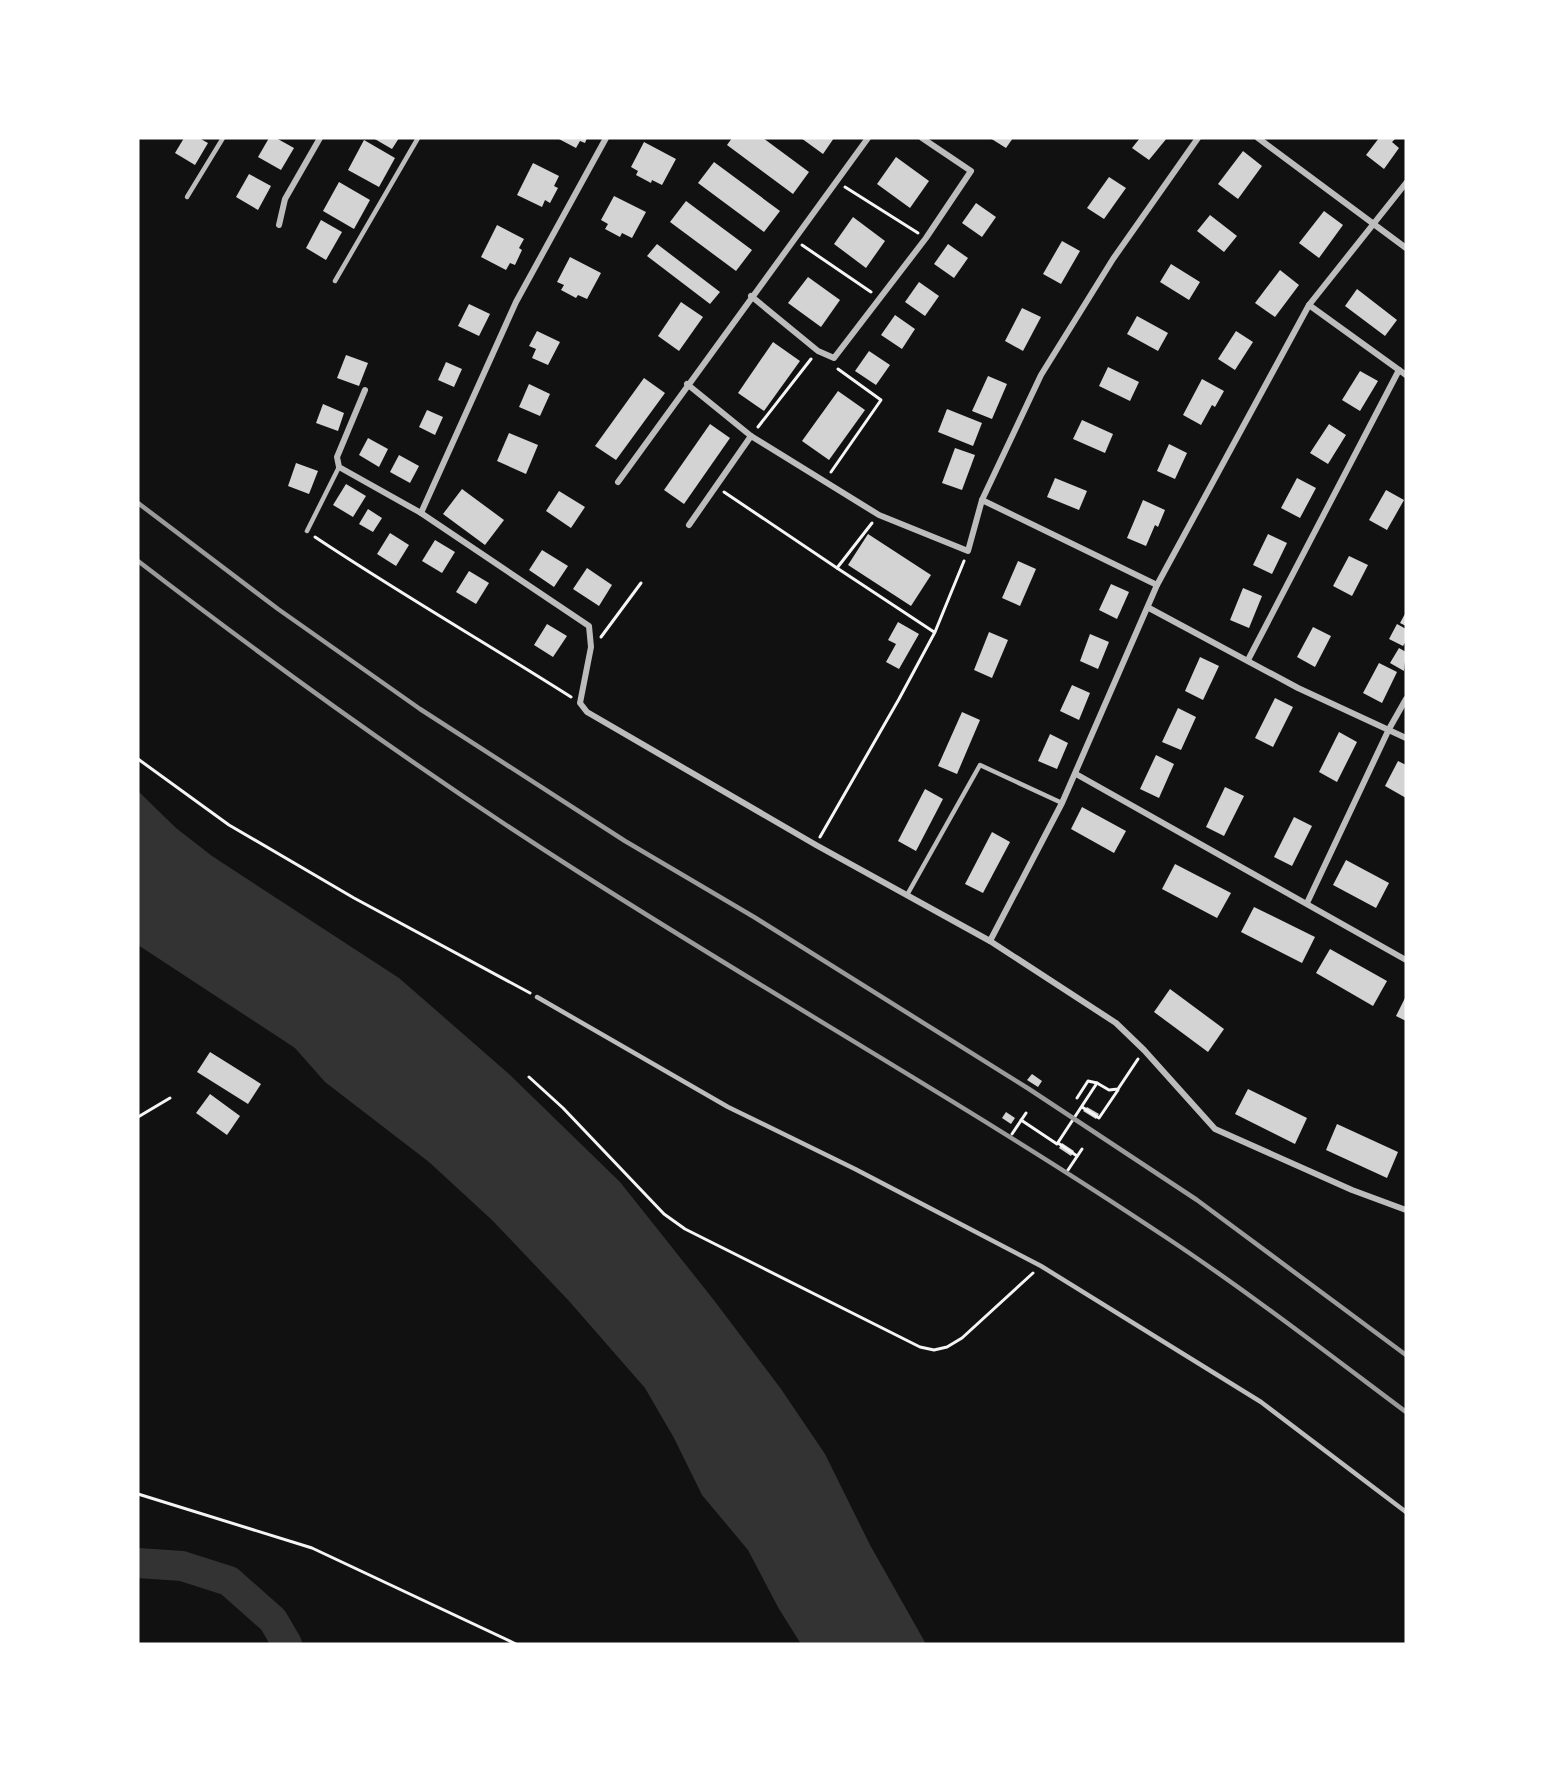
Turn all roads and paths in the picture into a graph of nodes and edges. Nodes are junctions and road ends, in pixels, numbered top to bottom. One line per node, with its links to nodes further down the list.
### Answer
1 (224, 138): 11 (lane)
2 (320, 138): 13 (street)
3 (418, 138): 17 (lane)
4 (606, 138): 33 (street)
5 (868, 138): 9 (street)
6 (922, 138): 14 (street)
7 (1198, 138): 32 (street)
8 (1257, 138): 12 (street)
9 (836, 181): 14 (path); 15 (street)
10 (1406, 183): 12 (street)
11 (187, 197)
12 (1375, 223): 16 (street); 20 (street)
13 (279, 225)
14 (926, 238): 19 (street)
15 (793, 239): 18 (street); 19 (path)
16 (1406, 248)
17 (335, 281)
18 (751, 296): 21 (street); 25 (street)
19 (880, 298): 22 (street)
20 (1309, 305): 23 (street); 40 (street)
21 (818, 351): 22 (street); 27 (path)
22 (834, 358): 29 (path)
23 (1399, 370): 24 (street); 44 (street)
24 (1406, 375)
25 (687, 384): 27 (street); 30 (street)
26 (365, 390): 28 (street)
27 (751, 436): 29 (street); 31 (street)
28 (339, 467): 33 (street); 36 (lane)
29 (825, 481): 34 (street)
30 (618, 482)
31 (714, 486): 35 (street); 38 (path)
32 (982, 500): 37 (street); 40 (street)
33 (421, 513): 43 (street)
34 (879, 515): 37 (street); 38 (path)
35 (689, 525)
36 (307, 531): 46 (path)
37 (968, 551): 42 (path)
38 (837, 568): 42 (path)
39 (641, 583): 43 (path)
40 (1157, 585): 41 (street)
41 (1149, 608): 44 (street); 50 (street)
42 (934, 632): 52 (path)
43 (591, 647): 46 (street)
44 (1248, 660): 47 (street)
45 (1406, 699): 47 (street)
46 (580, 703): 52 (street)
47 (1389, 729): 48 (street); 54 (street)
48 (1406, 738)
49 (138, 759): 57 (path)
50 (1076, 774): 51 (street); 54 (street)
51 (1062, 803): 53 (lane); 55 (street)
52 (816, 845): 53 (street)
53 (907, 895): 55 (street)
54 (1307, 903): 56 (street)
55 (990, 941): 58 (street)
56 (1406, 960)
57 (537, 997): 74 (lane)
58 (1144, 1050): 61 (path); 73 (street)
59 (529, 1077): 74 (path)
60 (1097, 1083): 61 (path); 63 (path); 64 (path)
61 (1118, 1089): 64 (path)
62 (170, 1098): 66 (path)
63 (1077, 1098)
64 (1083, 1105): 69 (path)
65 (1026, 1113): 67 (path)
66 (138, 1117)
67 (1021, 1120): 68 (path); 69 (path)
68 (1012, 1134)
69 (1058, 1144): 71 (path)
70 (1082, 1149): 71 (path)
71 (1077, 1156): 72 (path)
72 (1068, 1170)
73 (1406, 1210)
74 (1041, 1266): 76 (lane)
75 (138, 1494): 77 (path)
76 (1406, 1512)
77 (516, 1644)

